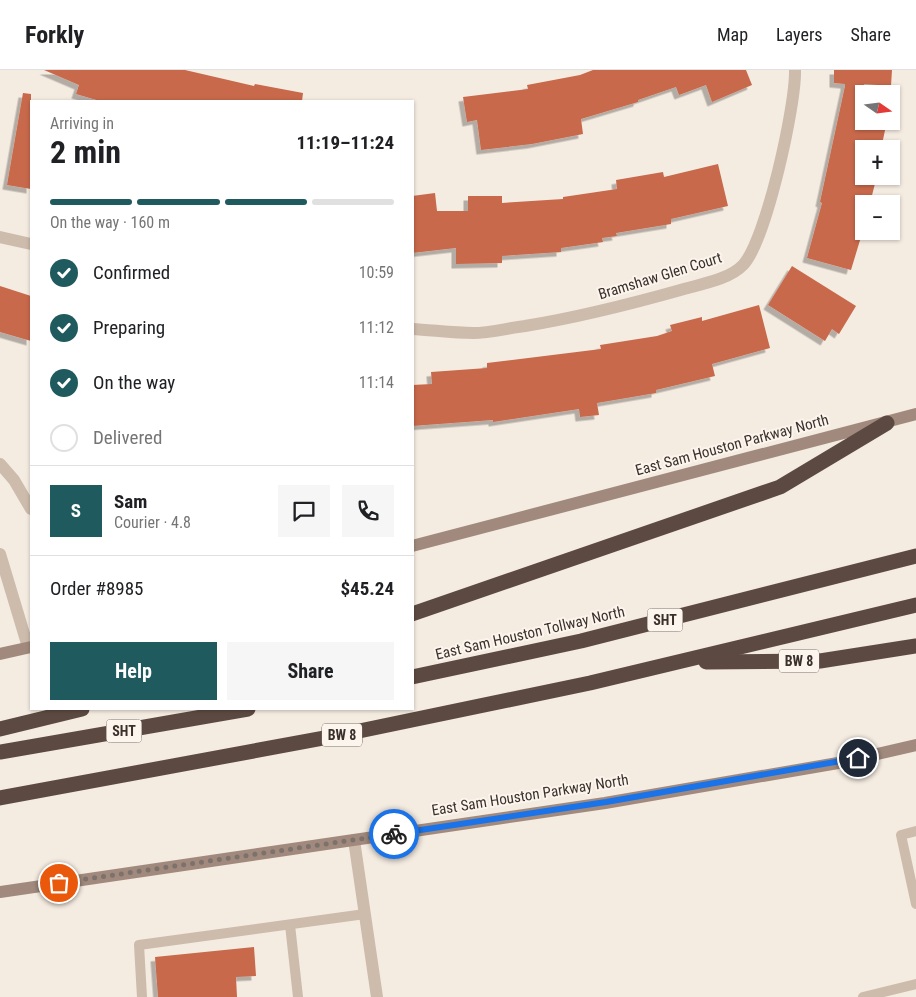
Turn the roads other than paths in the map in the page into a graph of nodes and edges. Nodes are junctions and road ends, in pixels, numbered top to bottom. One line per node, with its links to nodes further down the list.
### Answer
1 (795, 70): 4 (street, Bramshaw Glen Court)
2 (0, 238): 3 (street)
3 (30, 244)
4 (414, 329)
5 (916, 414): 6 (main road, East Sam Houston Parkway North)
6 (887, 422): 9 (main road, East Sam Houston Parkway North); 13 (highway)
7 (0, 464): 8 (street)
8 (30, 507)
9 (414, 545)
10 (0, 554): 15 (street)
11 (916, 556): 18 (highway, East Sam Houston Tollway North / SHT)
12 (916, 605): 17 (highway)
13 (414, 613)
14 (916, 646): 17 (highway, BW 8)
15 (30, 647): 16 (main road)
16 (0, 654)
17 (682, 662): 24 (highway, BW 8)
18 (414, 677)
19 (78, 710): 21 (highway)
20 (242, 710): 23 (highway, SHT)
21 (0, 729)
22 (916, 745): 26 (main road, East Sam Houston Parkway North)
23 (0, 752)
24 (0, 798)
25 (916, 831): 28 (lane)
26 (354, 840): 27 (main road, East Sam Houston Parkway North); 29 (street)
27 (0, 892)
28 (916, 904)
29 (365, 914): 30 (lane); 34 (street)
30 (290, 925): 32 (lane); 33 (lane)
31 (916, 984): 35 (lane)
32 (142, 997)
33 (298, 997)
34 (377, 997)
35 (863, 997)

